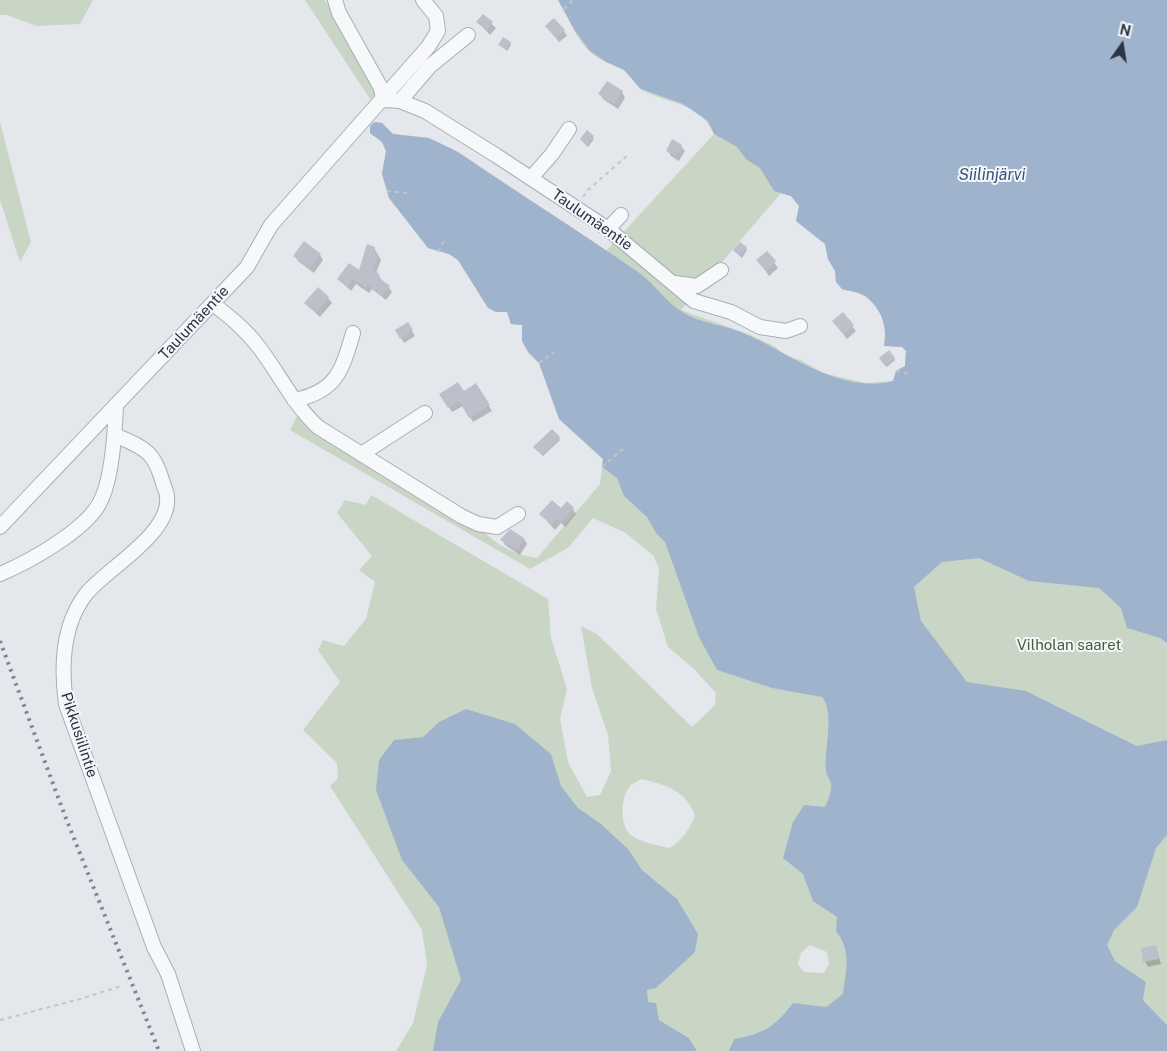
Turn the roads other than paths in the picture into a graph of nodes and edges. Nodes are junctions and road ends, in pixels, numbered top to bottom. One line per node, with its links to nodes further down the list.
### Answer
1 (335, 0): 4 (street)
2 (423, 0): 4 (street, Taulumäentie)
3 (468, 35): 5 (street)
4 (383, 100): 5 (street, Taulumäentie); 12 (street, Taulumäentie)
5 (400, 101): 7 (street, Taulumäentie)
6 (569, 129): 7 (street)
7 (531, 178): 9 (street, Taulumäentie)
8 (621, 215): 9 (street)
9 (608, 229): 11 (street, Taulumäentie)
10 (721, 270): 11 (street)
11 (675, 283): 13 (street, Taulumäentie)
12 (213, 304): 15 (street); 16 (street, Taulumäentie)
13 (800, 326)
14 (353, 333): 15 (street)
15 (294, 400): 19 (street)
16 (116, 406): 18 (street); 21 (street, Taulumäentie)
17 (425, 413): 19 (street)
18 (115, 435): 22 (street); 23 (street, Pikkusiilintie)
19 (363, 453): 20 (street)
20 (518, 514)
21 (0, 528)
22 (0, 574)
23 (193, 1051)

